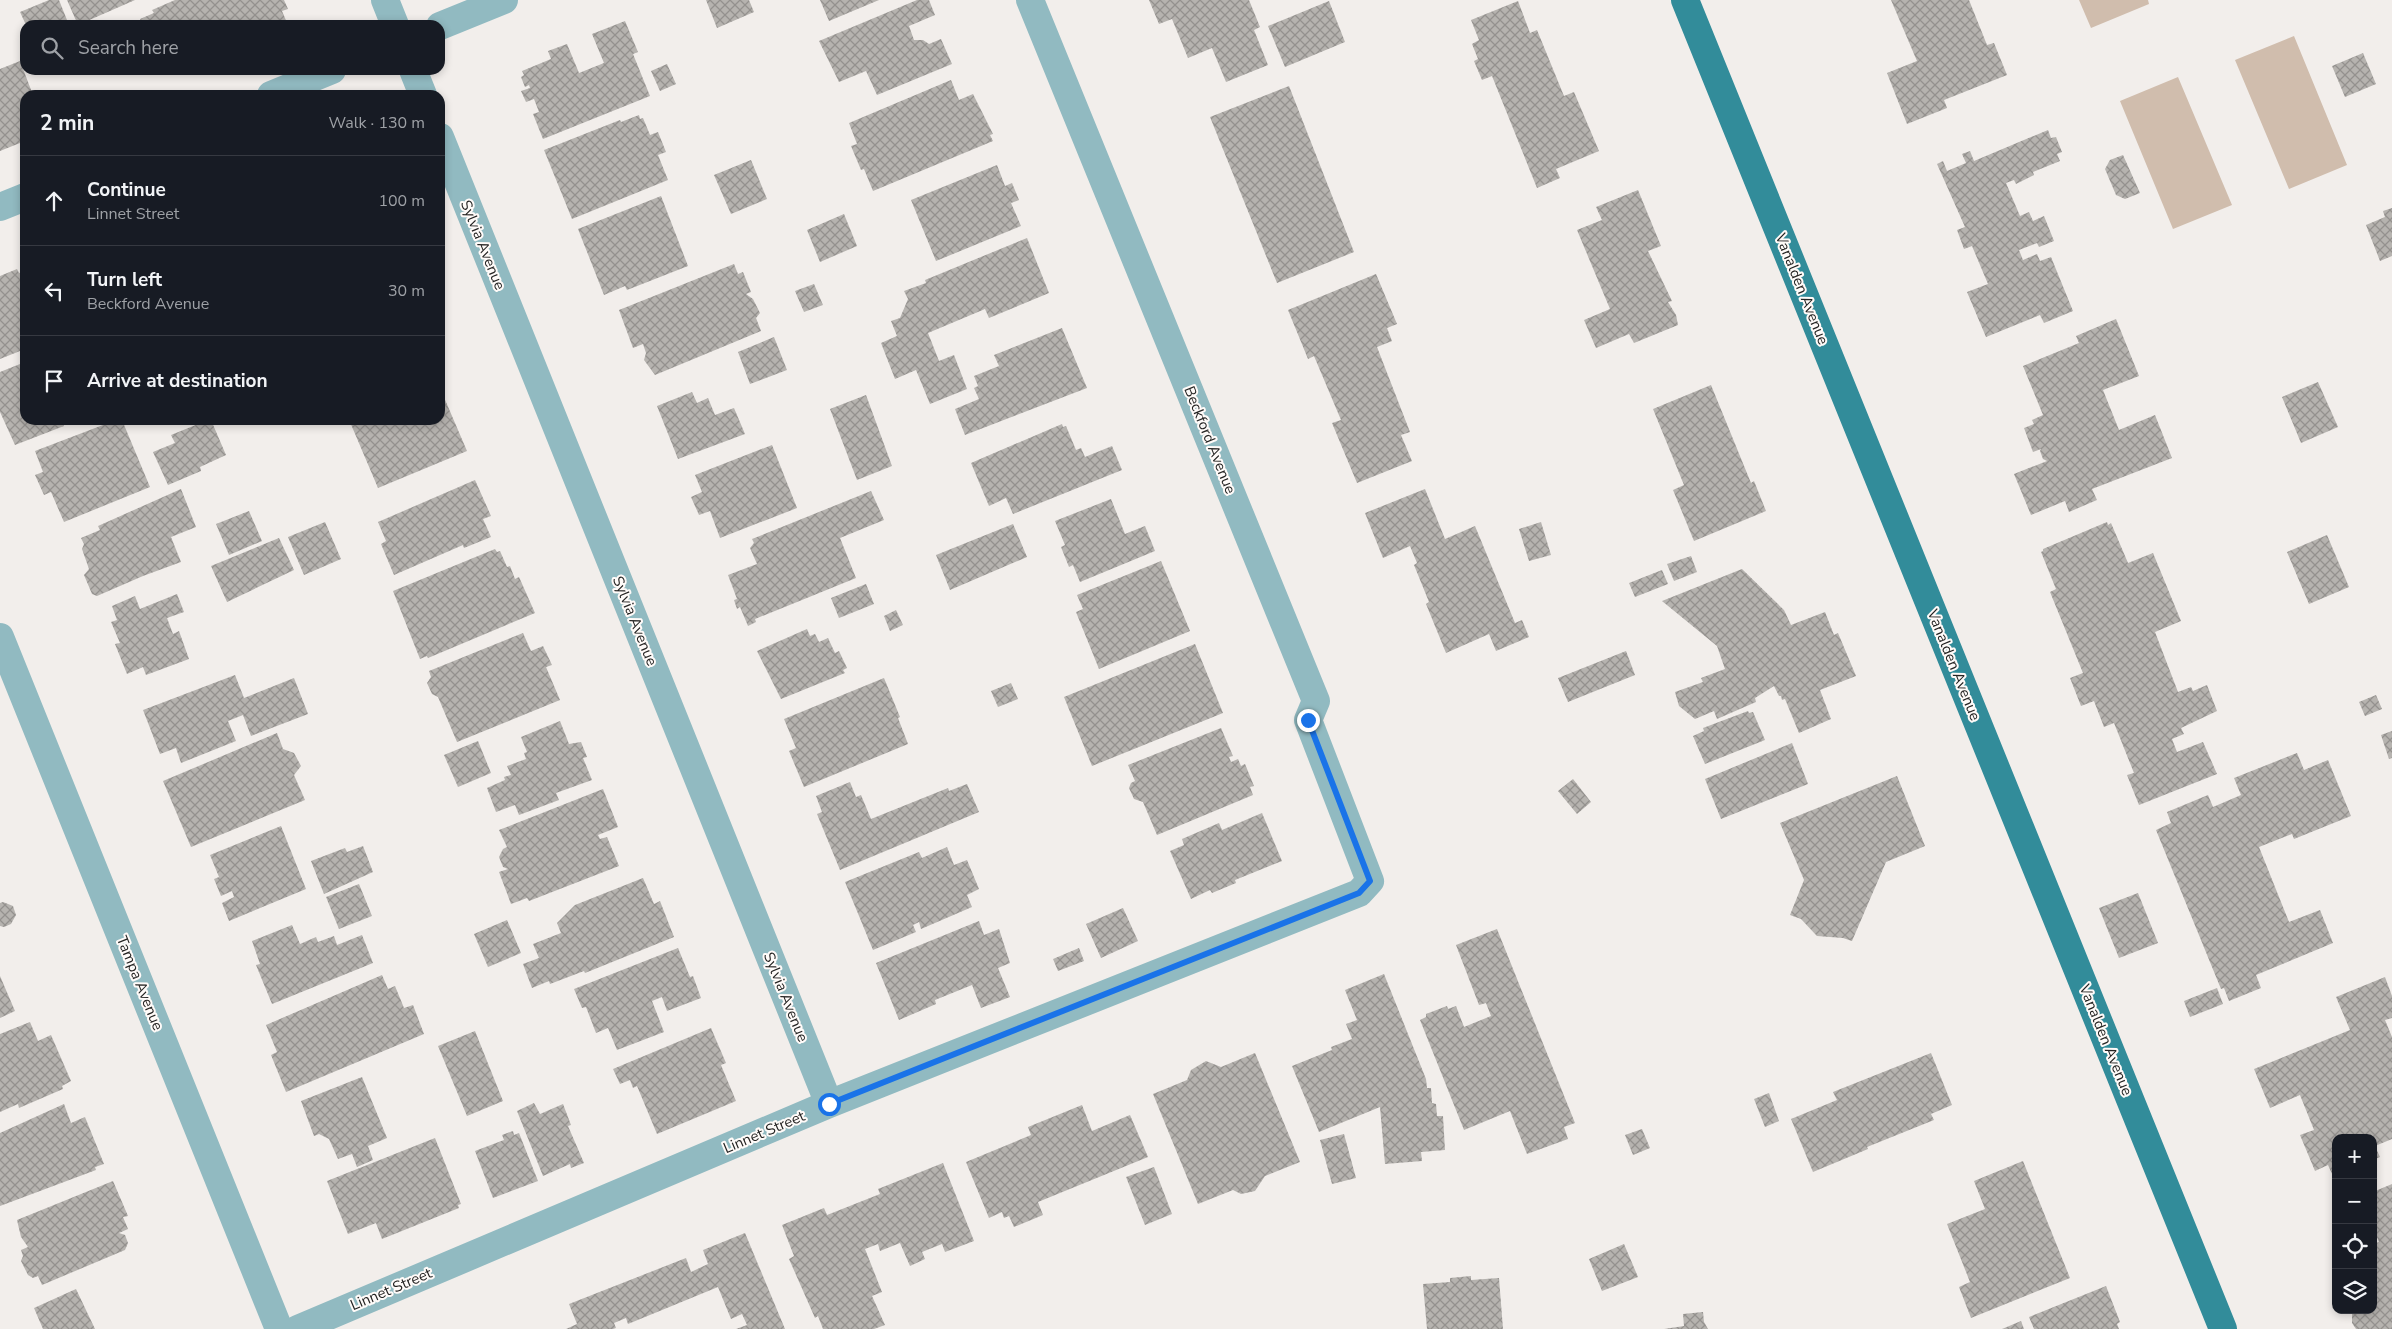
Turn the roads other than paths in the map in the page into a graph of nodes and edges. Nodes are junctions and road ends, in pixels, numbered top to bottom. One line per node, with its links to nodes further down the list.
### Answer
1 (385, 0): 5 (street)
2 (504, 0): 6 (street)
3 (1030, 0): 15 (street, Beckford Avenue)
4 (1685, 0): 19 (main road, Vanalden Avenue)
5 (393, 20)
6 (445, 24)
7 (320, 75): 9 (street)
8 (415, 75): 10 (street)
9 (283, 90)
10 (421, 90)
11 (445, 149): 16 (street, Sylvia Avenue)
12 (20, 199): 13 (street)
13 (0, 207)
14 (0, 637): 17 (street, Tampa Avenue)
15 (1370, 881): 16 (street, Linnet Street)
16 (829, 1104): 18 (street, Linnet Street)
17 (279, 1329)
18 (298, 1329)
19 (2223, 1329)

